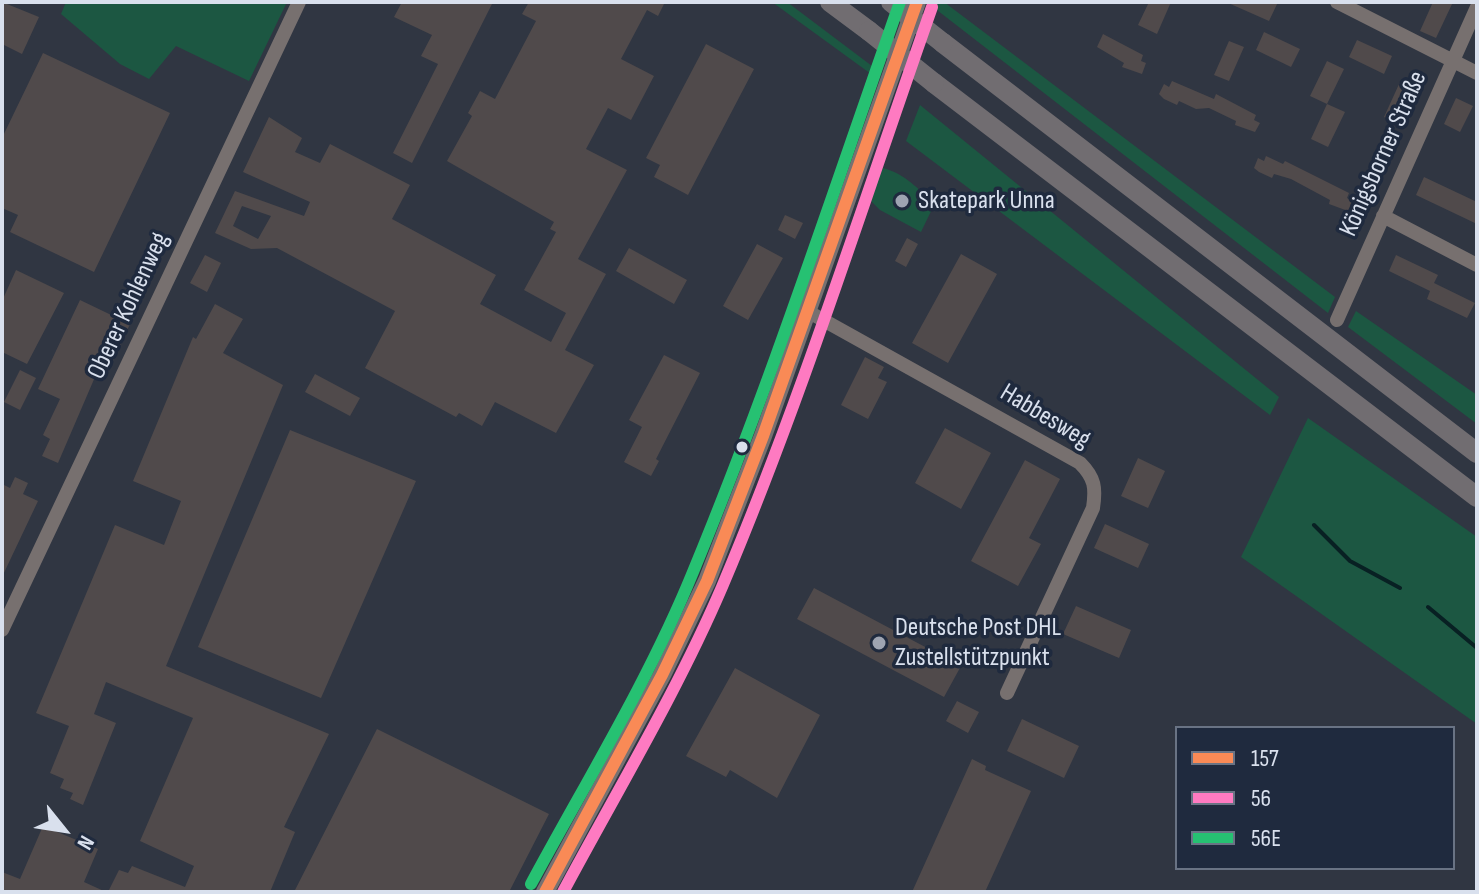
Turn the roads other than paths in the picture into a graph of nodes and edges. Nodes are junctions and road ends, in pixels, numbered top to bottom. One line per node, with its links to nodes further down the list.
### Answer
1 (299, 2): 15 (street, Oberer Kohlenweg)
2 (830, 2): 14 (highway, bridge)
3 (891, 2): 13 (highway, bridge)
4 (917, 2): 11 (main road)
5 (1337, 2): 7 (street)
6 (1477, 7): 7 (street, Königsborner Straße)
7 (1452, 61): 8 (street); 9 (street, Königsborner Straße)
8 (1477, 73)
9 (1383, 216): 10 (street); 12 (street, Königsborner Straße)
10 (1477, 265)
11 (807, 311): 16 (street, Habbesweg); 17 (main road)
12 (1337, 320)
13 (1477, 453)
14 (1477, 497)
15 (2, 630)
16 (1007, 693)
17 (545, 892)

